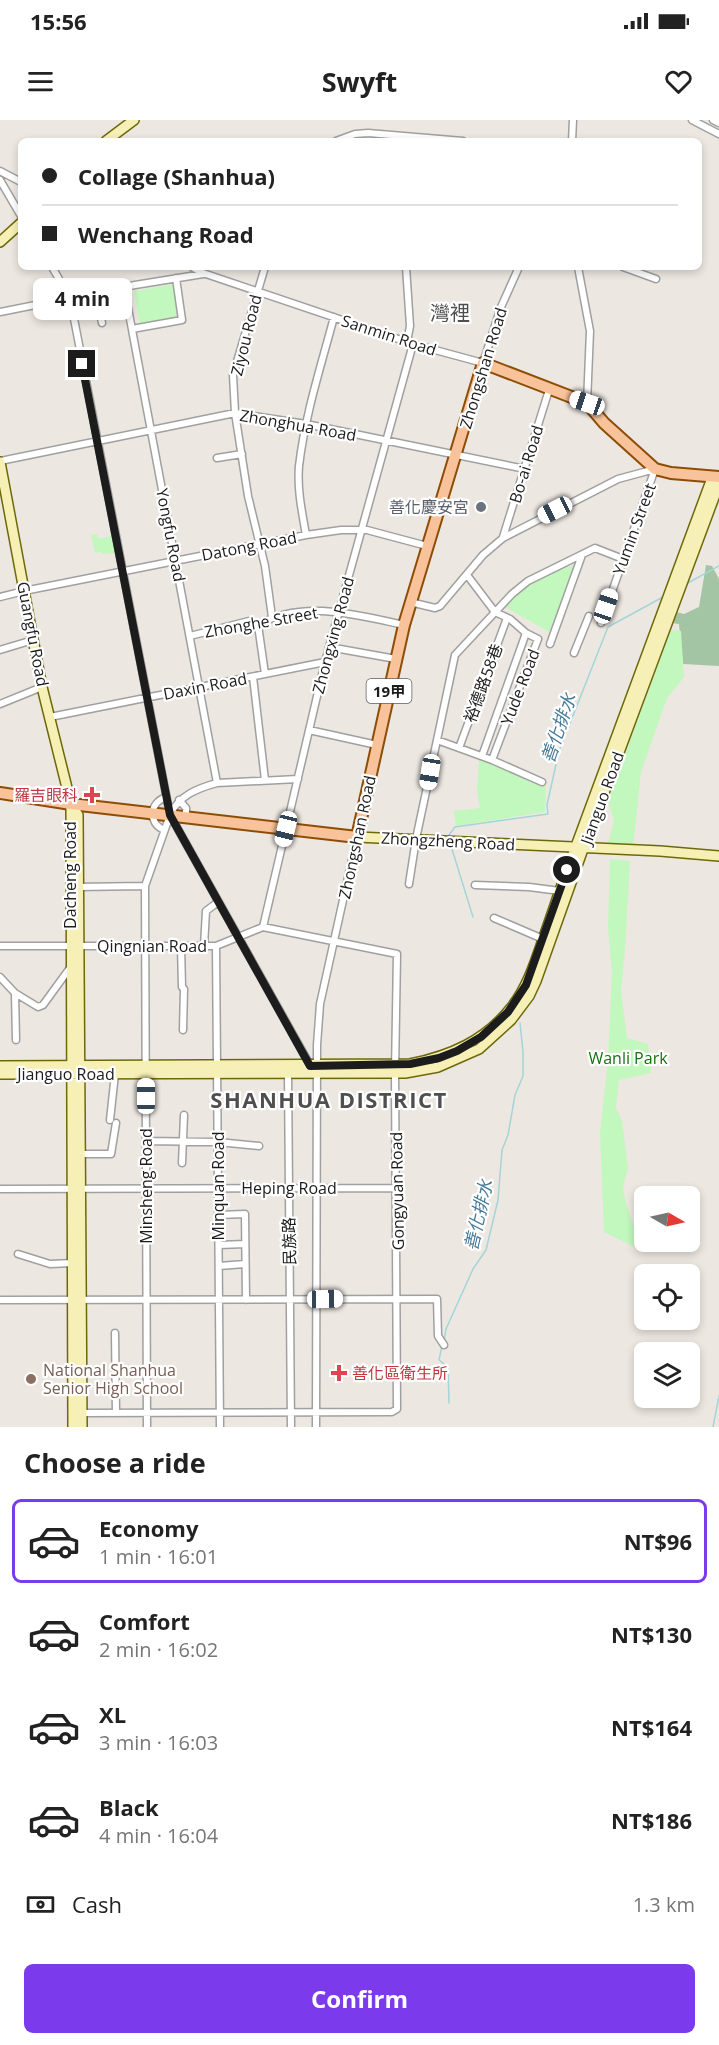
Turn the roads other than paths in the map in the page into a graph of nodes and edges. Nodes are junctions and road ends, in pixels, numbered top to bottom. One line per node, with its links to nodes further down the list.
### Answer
1 (134, 120): 7 (street)
2 (573, 120): 10 (street)
3 (692, 120): 6 (street)
4 (713, 120): 5 (street)
5 (719, 123)
6 (719, 134)
7 (110, 138)
8 (344, 138): 9 (street)
9 (403, 138)
10 (572, 138)
11 (0, 171): 13 (street)
12 (0, 180): 14 (street)
13 (18, 180)
14 (18, 211)
15 (18, 226): 16 (street)
16 (0, 242)
17 (54, 270): 30 (street)
18 (198, 270): 24 (street, Sanmin Road)
19 (264, 270): 28 (street, Ziyou Road)
20 (406, 270): 35 (street, Zhongxing Road)
21 (518, 270): 36 (street, Zhongshan Road)
22 (579, 270): 38 (street)
23 (631, 270): 26 (street)
24 (203, 273): 25 (street); 28 (street, Sanmin Road)
25 (176, 278): 27 (street); 34 (street)
26 (656, 279)
27 (124, 287): 29 (street); 34 (street, Yongfu Road)
28 (256, 291): 32 (street, Sanmin Road); 39 (street, Ziyou Road)
29 (96, 293): 30 (street); 33 (street)
30 (70, 298): 31 (street); 42 (street)
31 (0, 312)
32 (334, 317): 35 (street, Sanmin Road); 40 (street)
33 (102, 323)
34 (132, 329): 41 (street, Yongfu Road)
35 (410, 343): 36 (street, Sanmin Road); 43 (street, Zhongxing Road)
36 (483, 363): 37 (main road, Sanmin Road); 45 (main road, Zhongshan Road / 19甲)
37 (549, 390): 38 (main road, Sanmin Road); 48 (street, Bo-ai Road)
38 (587, 403): 49 (main road)
39 (236, 413): 40 (street, Zhonghua Road); 41 (street, Zhonghua Road); 44 (street, Ziyou Road)
40 (306, 424): 43 (street, Zhonghua Road); 54 (street)
41 (151, 430): 42 (street, Zhonghua Road); 60 (street, Yongfu Road)
42 (97, 441): 47 (street, Zhonghua Road); 61 (street)
43 (387, 441): 45 (street, Zhonghua Road); 53 (street, Zhongxing Road)
44 (242, 454): 46 (street); 56 (street, Ziyou Road)
45 (456, 455): 48 (street, Zhonghua Road); 57 (main road, Zhongshan Road / 19甲)
46 (217, 458)
47 (0, 461): 63 (street, Guangfu Road)
48 (525, 469): 55 (street, Bo-ai Road)
49 (655, 469): 50 (main road); 55 (street); 59 (street, Yumin Street)
50 (718, 482): 52 (street, Jianguo Road); 64 (street, Jianguo Road)
51 (719, 502): 52 (street)
52 (707, 515): 64 (street, Jianguo Road)
53 (362, 529): 54 (street, Datong Road); 57 (street, Datong Road); 67 (street, Zhongxing Road)
54 (306, 535): 56 (street, Datong Road)
55 (503, 538): 62 (street)
56 (259, 545): 60 (street, Datong Road); 69 (street, Ziyou Road)
57 (427, 546): 66 (main road, Zhongshan Road / 19甲)
58 (582, 554): 59 (street); 68 (street); 78 (street)
59 (623, 559): 72 (street, Yumin Street)
60 (175, 560): 61 (street, Datong Road); 76 (street, Yongfu Road)
61 (122, 572): 63 (street, Datong Road); 88 (street)
62 (466, 575): 66 (street); 68 (street, Yude Road)
63 (24, 591): 65 (street, Datong Road); 77 (street, Guangfu Road)
64 (675, 591): 112 (street, Jianguo Road)
65 (0, 597)
66 (410, 602): 74 (main road, Zhongshan Road / 19甲)
67 (339, 611): 69 (street, Zhonghe Street); 74 (street, Zhonghe Street); 79 (street, Zhongxing Road)
68 (495, 612): 71 (street, Yude Road); 92 (street)
69 (272, 616): 73 (street, Zhonghe Street)
70 (589, 616): 81 (street)
71 (507, 618): 75 (street, Yude Road); 94 (street, 裕德路58巷)
72 (601, 623)
73 (258, 625): 76 (street, Zhonghe Street); 84 (street)
74 (404, 625): 82 (main road, Zhongshan Road / 19甲)
75 (526, 633): 95 (street); 96 (street, Yude Road)
76 (190, 636): 87 (street, Yongfu Road)
77 (33, 640): 80 (street); 86 (street, Guangfu Road)
78 (550, 644)
79 (329, 647): 82 (street); 83 (street, Zhongxing Road)
80 (0, 650)
81 (574, 653)
82 (396, 659): 93 (main road, Zhongshan Road / 19甲)
83 (325, 662): 84 (street, Daxin Road); 91 (street, Zhongxing Road)
84 (265, 674): 85 (street, Daxin Road)
85 (253, 676): 87 (street, Daxin Road); 98 (street)
86 (42, 687): 89 (street); 90 (street, Guangfu Road)
87 (199, 687): 88 (street, Daxin Road); 100 (street, Yongfu Road)
88 (147, 698): 90 (street, Daxin Road); 102 (street)
89 (0, 704)
90 (50, 717): 104 (street, Guangfu Road)
91 (309, 730): 93 (street); 97 (street, Zhongxing Road)
92 (436, 740): 94 (street); 111 (street)
93 (376, 745): 110 (main road, Zhongshan Road / 19甲)
94 (459, 748): 95 (street)
95 (482, 756): 96 (street)
96 (492, 760): 99 (street)
97 (298, 779): 98 (street); 108 (street, Zhongxing Road)
98 (265, 780): 100 (street)
99 (542, 782)
100 (217, 783): 103 (street)
101 (0, 793): 104 (main road, Zhongzheng Road)
102 (166, 797): 105 (street); 106 (street)
103 (179, 800): 106 (street); 107 (street)
104 (71, 804): 105 (main road, Zhongzheng Road); 117 (street, Dacheng Road)
105 (152, 813): 106 (main road, Zhongzheng Road); 109 (street)
106 (170, 815): 107 (main road, Zhongzheng Road); 109 (street); 119 (street)
107 (186, 817): 108 (main road, Zhongzheng Road)
108 (286, 829): 110 (main road, Zhongzheng Road); 121 (street, Zhongxing Road)
109 (164, 830): 116 (street)
110 (357, 837): 111 (street, Zhongzheng Road); 124 (street, Zhongshan Road)
111 (417, 839): 112 (street, Zhongzheng Road); 114 (street)
112 (579, 849): 113 (street, Zhongzheng Road); 118 (street, Jianguo Road); 134 (street, Jianguo Road)
113 (719, 856)
114 (409, 884)
115 (475, 885): 118 (street)
116 (145, 886): 117 (street); 127 (street, Minsheng Road)
117 (74, 887): 126 (street, Dacheng Road)
118 (560, 891): 123 (street, Jianguo Road)
119 (218, 902): 122 (street); 129 (street)
120 (494, 918): 123 (street)
121 (263, 927): 122 (street, Qingnian Road); 124 (street)
122 (238, 937): 130 (street, Qingnian Road); 138 (street)
123 (543, 939): 134 (street, Jianguo Road)
124 (334, 943): 138 (street, Zhongshan Road); 139 (street, Gongyuan Road)
125 (0, 946): 126 (street, Qingnian Road)
126 (74, 946): 127 (street, Qingnian Road); 131 (street, Dacheng Road); 140 (street, Dacheng Road)
127 (145, 946): 128 (street, Qingnian Road); 141 (street, Minsheng Road)
128 (181, 946): 129 (street, Qingnian Road); 135 (street)
129 (204, 946): 130 (street, Qingnian Road)
130 (216, 946): 142 (street, Minquan Road)
131 (71, 968): 133 (street); 140 (street, Dacheng Road)
132 (0, 977): 133 (street)
133 (15, 993): 136 (street)
134 (516, 1007): 139 (street, Jianguo Road)
135 (183, 1030)
136 (16, 1040)
137 (0, 1066): 140 (street, Jianguo Road)
138 (314, 1068): 139 (street, Jianguo Road); 142 (street, Jianguo Road); 145 (street, Jianguo Road); 159 (street, Zhongshan Road)
139 (395, 1069): 155 (street, Gongyuan Road)
140 (75, 1070): 141 (street, Jianguo Road); 143 (street, Jianguo Road); 144 (street, Jianguo Road); 151 (street, Dacheng Road); 157 (street, Dacheng Road)
141 (146, 1070): 142 (street, Jianguo Road); 144 (street, Jianguo Road); 147 (street, Minsheng Road)
142 (217, 1070): 145 (street, Jianguo Road); 149 (street, Minquan Road)
143 (0, 1074)
144 (114, 1074): 151 (street)
145 (288, 1074): 154 (street, 民族路)
146 (184, 1115): 148 (street)
147 (146, 1141): 148 (street); 158 (street, Minsheng Road)
148 (183, 1141): 149 (street); 152 (street)
149 (218, 1142): 150 (street); 153 (street, Minquan Road)
150 (259, 1146)
151 (80, 1154): 157 (street, Dacheng Road)
152 (182, 1163)
153 (218, 1188): 154 (street, Heping Road); 158 (street, Heping Road); 160 (street, Minquan Road)
154 (288, 1188): 159 (street, Heping Road); 167 (street, 民族路)
155 (397, 1188): 159 (street, Heping Road); 168 (street, Gongyuan Road)
156 (0, 1189): 157 (street, Heping Road)
157 (76, 1189): 158 (street, Heping Road); 164 (street, Dacheng Road); 173 (street, Dacheng Road)
158 (146, 1189): 170 (street, Minsheng Road)
159 (316, 1189): 172 (street, Zhongshan Road)
160 (218, 1215): 161 (street); 162 (street, Minquan Road)
161 (245, 1244): 162 (street); 165 (street)
162 (219, 1245): 166 (street, Minquan Road)
163 (18, 1254): 164 (street)
164 (73, 1263): 173 (street, Dacheng Road)
165 (245, 1264): 166 (street); 171 (street)
166 (219, 1266): 174 (street, Minquan Road)
167 (290, 1299): 171 (street); 172 (street); 182 (street, 民族路)
168 (398, 1299): 172 (street); 176 (street); 177 (street, Gongyuan Road)
169 (0, 1300): 173 (street)
170 (146, 1300): 173 (street); 174 (street); 180 (street, Minsheng Road)
171 (246, 1300): 174 (street)
172 (316, 1300): 177 (street, Zhongshan Road)
173 (77, 1301): 178 (street, Dacheng Road)
174 (219, 1301): 181 (street, Minquan Road)
175 (115, 1333): 179 (street)
176 (444, 1345)
177 (316, 1412): 182 (street); 188 (street, Zhongshan Road)
178 (78, 1413): 179 (street); 183 (street, Dacheng Road); 184 (street, Dacheng Road)
179 (116, 1413): 180 (street)
180 (147, 1413): 181 (street); 185 (street, Minsheng Road)
181 (220, 1413): 182 (street); 186 (street, Minquan Road)
182 (291, 1413): 187 (street, 民族路)
183 (73, 1427)
184 (82, 1427)
185 (147, 1427)
186 (220, 1427)
187 (291, 1427)
188 (316, 1427)

